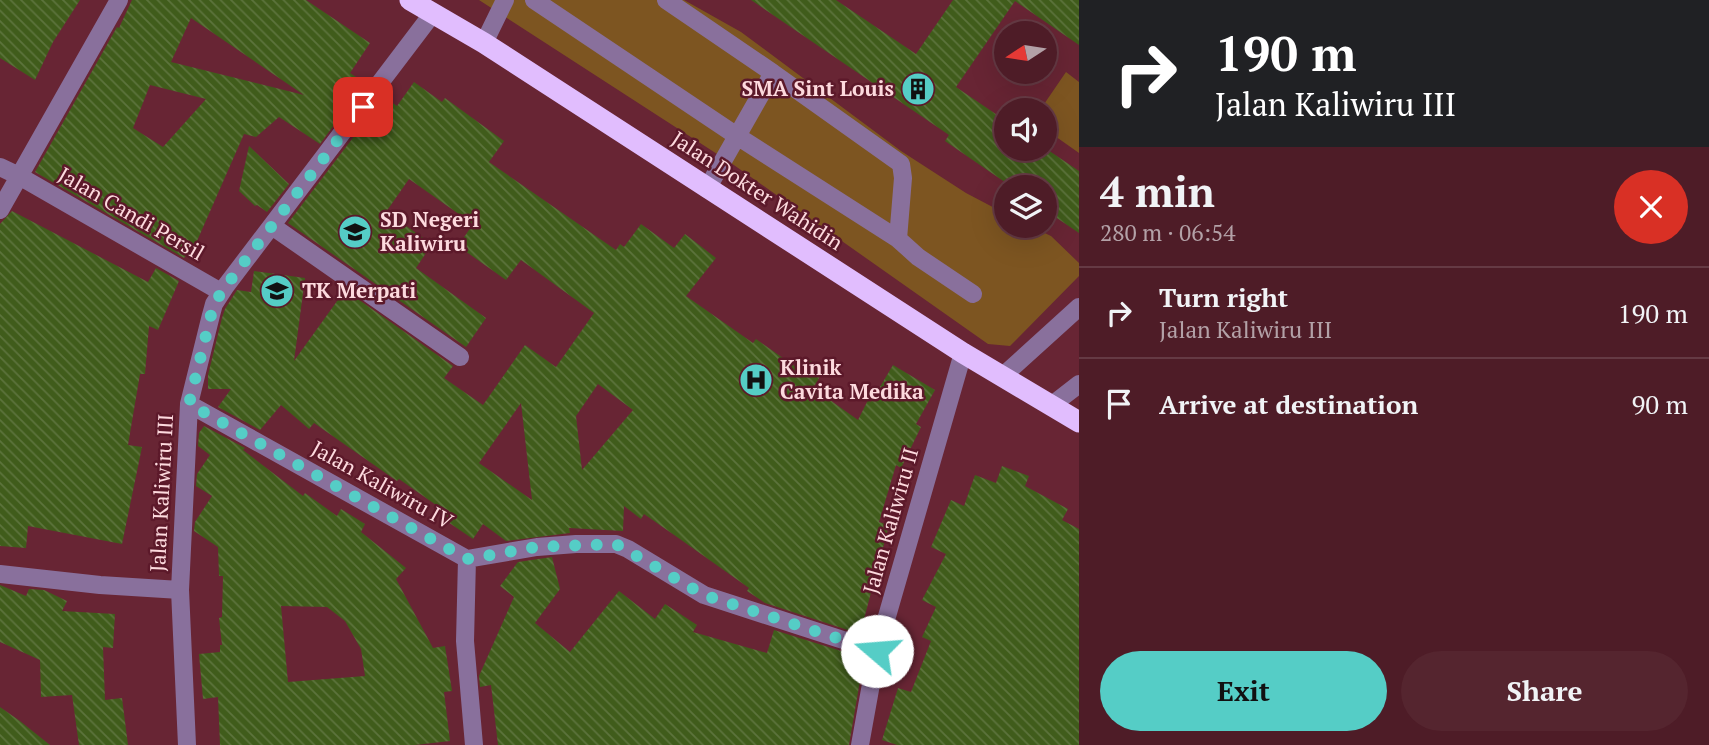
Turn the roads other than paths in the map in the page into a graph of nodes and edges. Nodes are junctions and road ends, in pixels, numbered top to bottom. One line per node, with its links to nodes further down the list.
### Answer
1 (119, 0): 11 (street)
2 (410, 0): 6 (highway, Jalan Dokter Wahidin)
3 (505, 0): 7 (street)
4 (534, 0): 9 (street)
5 (666, 0): 8 (street)
6 (433, 13): 7 (highway, Jalan Dokter Wahidin); 14 (street, Jalan Kaliwiru III)
7 (484, 43): 12 (highway, Jalan Dokter Wahidin)
8 (773, 73): 9 (street); 15 (street)
9 (737, 136): 12 (street); 15 (street)
10 (0, 167): 11 (street, Jalan Candi Persil)
11 (19, 176): 13 (street); 16 (street, Jalan Candi Persil)
12 (707, 189): 19 (highway, Jalan Dokter Wahidin)
13 (0, 210)
14 (272, 226): 16 (street, Jalan Kaliwiru III); 20 (street)
15 (898, 239): 17 (street)
16 (221, 292): 23 (street, Jalan Kaliwiru III)
17 (973, 294)
18 (1079, 307): 21 (street)
19 (963, 353): 21 (highway, Jalan Dokter Wahidin); 29 (street, Jalan Kaliwiru II)
20 (460, 356)
21 (1003, 376): 24 (highway, Jalan Dokter Wahidin)
22 (1079, 384): 24 (street)
23 (189, 404): 26 (street, Jalan Kaliwiru IV); 28 (street, Jalan Kaliwiru III)
24 (1052, 405): 25 (highway, Jalan Dokter Wahidin)
25 (1079, 422)
26 (467, 559): 29 (street); 31 (street)
27 (0, 575): 28 (street)
28 (180, 590): 30 (street, Jalan Kaliwiru III)
29 (877, 651): 32 (street, Jalan Kaliwiru II)
30 (187, 745)
31 (474, 745)
32 (860, 745)

